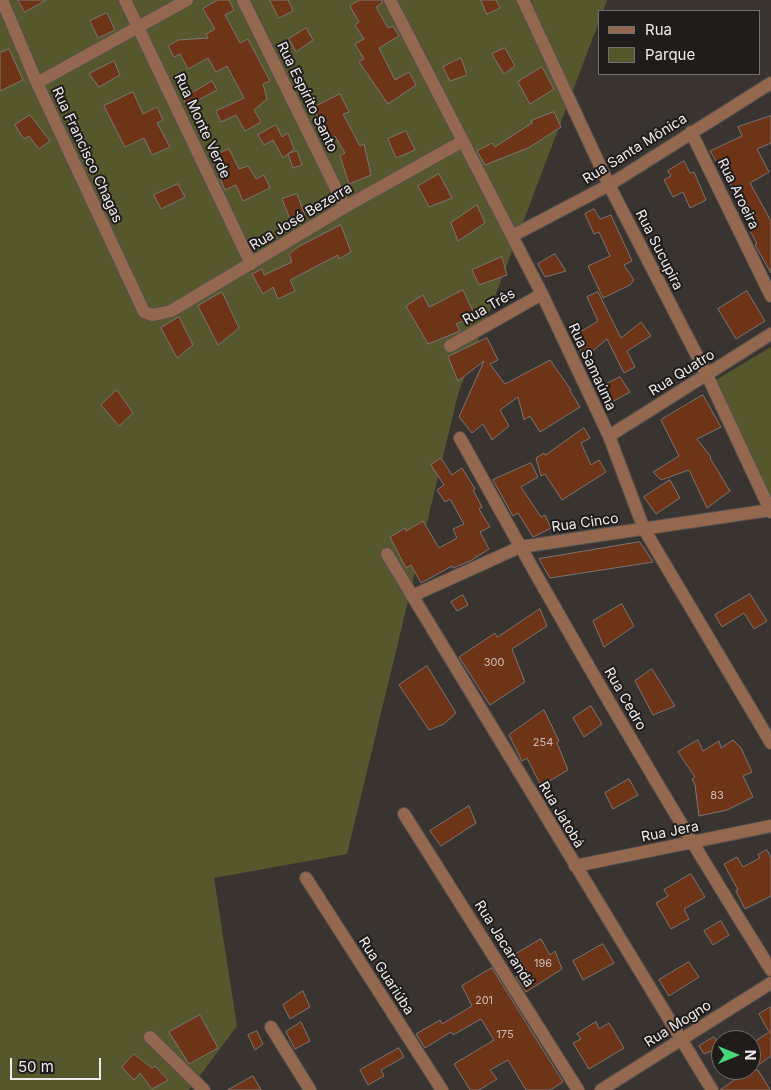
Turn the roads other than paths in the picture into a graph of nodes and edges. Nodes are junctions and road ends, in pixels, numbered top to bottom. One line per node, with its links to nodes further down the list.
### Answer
1 (2, 0): 8 (street, Rua Francisco Chagas)
2 (125, 0): 7 (street, Rua Monte Verde)
3 (187, 0): 7 (street)
4 (243, 0): 13 (street, Rua Espírito Santo)
5 (390, 0): 11 (street, Rua Samaúma)
6 (523, 0): 12 (street, Rua Sucupira)
7 (138, 26): 8 (street); 15 (street, Rua Monte Verde)
8 (37, 83): 18 (street, Rua Francisco Chagas)
9 (771, 83): 10 (street, Rua Santa Mônica)
10 (691, 132): 12 (street, Rua Santa Mônica); 17 (street, Rua Aroeira)
11 (463, 141): 13 (street, Rua José Bezerra); 14 (street, Rua Samaúma)
12 (609, 185): 14 (street, Rua Santa Mônica); 21 (street, Rua Sucupira)
13 (344, 207): 15 (street, Rua José Bezerra)
14 (512, 236): 16 (street, Rua Samaúma)
15 (251, 264): 18 (street, Rua José Bezerra)
16 (542, 294): 20 (street, Rua Três); 22 (street, Rua Samaúma)
17 (771, 296)
18 (153, 315)
19 (771, 334): 21 (street, Rua Quatro)
20 (450, 346)
21 (707, 375): 22 (street, Rua Quatro); 24 (street, Rua Sucupira)
22 (609, 436): 25 (street, Rua Samaúma)
23 (460, 438): 26 (street, Rua Cedro)
24 (771, 511): 25 (street, Rua Cinco)
25 (644, 529): 26 (street, Rua Cinco); 29 (street, Rua Samaúma)
26 (520, 548): 28 (street, Rua Cinco); 32 (street, Rua Cedro)
27 (387, 554): 28 (street, Rua Jatobá)
28 (412, 596): 33 (street, Rua Jatobá)
29 (771, 743)
30 (404, 814): 43 (street, Rua Jacarandá)
31 (771, 826): 32 (street, Rua Jera)
32 (692, 843): 33 (street, Rua Jera); 35 (street, Rua Cedro)
33 (575, 866): 39 (street, Rua Jatobá)
34 (306, 878): 42 (street, Rua Guariúba)
35 (771, 970)
36 (771, 983): 39 (street, Rua Mogno)
37 (271, 1027): 41 (street)
38 (150, 1037): 40 (street)
39 (680, 1041): 44 (street, Rua Mogno); 45 (street, Rua Jatobá)
40 (204, 1090)
41 (310, 1090)
42 (442, 1090)
43 (578, 1090)
44 (601, 1090)
45 (712, 1090)

